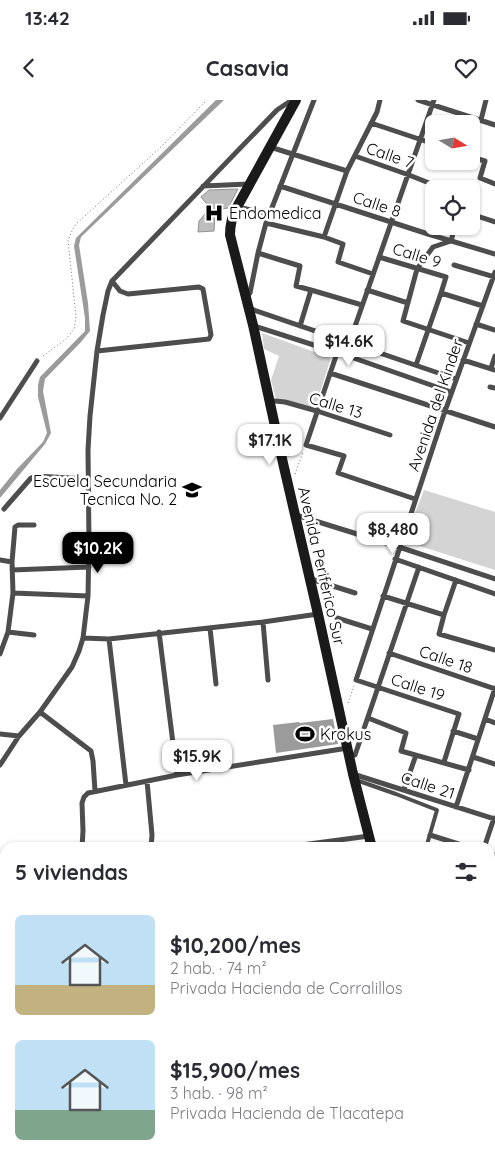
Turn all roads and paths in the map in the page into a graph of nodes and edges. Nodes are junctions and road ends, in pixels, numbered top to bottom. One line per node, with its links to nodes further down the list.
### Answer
1 (208, 100): 66 (path)
2 (292, 100): 24 (street)
3 (296, 100): 15 (street, Avenida Periférico Sur)
4 (314, 100): 16 (street)
5 (380, 100): 11 (street)
6 (418, 100): 8 (street)
7 (486, 100): 10 (street)
8 (434, 102): 9 (street); 13 (street)
9 (467, 115)
10 (480, 120): 12 (street)
11 (371, 123): 13 (street); 17 (street)
12 (495, 125)
13 (421, 140): 14 (street); 20 (street)
14 (425, 141)
15 (270, 147): 16 (street, Calle 7); 22 (street, Avenida Periférico Sur)
16 (293, 154): 19 (street, Calle 7); 25 (street)
17 (355, 156): 19 (street); 20 (street, Calle 7)
18 (480, 160): 23 (street)
19 (347, 171): 26 (street)
20 (409, 174): 21 (street, Calle 7); 30 (street)
21 (425, 181)
22 (249, 184): 24 (street); 27 (street, Avenida Periférico Sur)
23 (495, 184)
24 (203, 186): 43 (street)
25 (280, 186): 26 (street, Calle 8); 28 (street)
26 (335, 204): 30 (street, Calle 8); 34 (street)
27 (237, 207): 28 (street); 48 (street, Avenida Periférico Sur)
28 (269, 214): 32 (street)
29 (480, 217): 31 (street)
30 (392, 222): 35 (street, Calle 8); 38 (street)
31 (495, 222)
32 (266, 223): 34 (street); 36 (street)
33 (453, 235): 35 (street)
34 (324, 237): 41 (street)
35 (451, 241): 37 (street, Calle 8); 40 (street)
36 (258, 252): 44 (street); 48 (street)
37 (495, 254)
38 (379, 257): 40 (street, Calle 9); 41 (street)
39 (454, 265): 42 (street)
40 (417, 269): 46 (street, Calle 9); 50 (street)
41 (373, 274): 45 (street)
42 (494, 275): 47 (street, Avenida del Kinder)
43 (112, 281): 61 (street); 61 (street)
44 (311, 290): 51 (street); 56 (street)
45 (367, 290): 50 (street); 51 (street)
46 (441, 293): 52 (street); 57 (street, Calle 9)
47 (487, 294): 49 (street); 52 (street, Avenida del Kinder)
48 (246, 296): 53 (street, Avenida Periférico Sur)
49 (495, 296)
50 (408, 303): 57 (street)
51 (362, 305): 59 (street)
52 (483, 306): 54 (street, Avenida del Kinder)
53 (248, 308): 55 (street, Avenida Periférico Sur); 56 (street)
54 (476, 324): 58 (street); 60 (street, Avenida del Kinder)
55 (253, 325): 62 (street); 83 (street, Avenida Periférico Sur)
56 (300, 326): 59 (street)
57 (428, 329): 60 (street); 67 (street, Calle 9)
58 (495, 330)
59 (350, 342): 63 (street); 67 (street)
60 (469, 343): 65 (street, Avenida del Kinder)
61 (98, 350): 80 (street)
62 (337, 352): 63 (street); 69 (street)
63 (345, 355): 71 (street)
64 (495, 356): 68 (street)
65 (463, 360): 68 (street); 70 (street, Avenida del Kinder)
66 (37, 361): 75 (street)
67 (416, 365): 70 (street)
68 (493, 369)
69 (330, 373): 73 (street); 74 (street)
70 (456, 379): 71 (street, Avenida del Kinder)
71 (451, 392): 73 (street, Avenida del Kinder)
72 (275, 401): 74 (street, Calle 13)
73 (445, 410): 76 (street); 81 (street, Avenida del Kinder)
74 (317, 412): 77 (street, Calle 13); 78 (street)
75 (0, 418)
76 (495, 427)
77 (390, 435)
78 (306, 445): 79 (path); 81 (street)
79 (295, 475)
80 (88, 479): 82 (street); 89 (street)
81 (415, 499): 85 (street, Avenida del Kinder)
82 (4, 509)
83 (295, 515): 85 (street); 101 (street, Avenida Periférico Sur)
84 (34, 525): 88 (street)
85 (399, 547): 86 (street, Avenida del Kinder); 92 (street)
86 (395, 559): 90 (street); 99 (street, Avenida del Kinder)
87 (0, 560): 88 (street)
88 (12, 562): 91 (street)
89 (89, 567): 91 (street); 98 (street)
90 (419, 567): 94 (street); 100 (street)
91 (12, 570): 95 (street)
92 (495, 579)
93 (314, 580): 96 (street)
94 (456, 580): 97 (street); 102 (street)
95 (13, 593): 98 (street); 107 (street)
96 (355, 593)
97 (495, 594)
98 (88, 596): 110 (street)
99 (383, 596): 100 (street); 106 (street, Avenida del Kinder)
100 (406, 604): 102 (street); 113 (street)
101 (318, 614): 104 (street); 129 (street, Avenida Periférico Sur)
102 (444, 615): 112 (street)
103 (338, 618): 106 (street)
104 (263, 622): 105 (street); 115 (street)
105 (210, 628): 108 (street); 117 (street)
106 (372, 629): 116 (street, Avenida del Kinder)
107 (8, 632): 109 (street); 114 (street)
108 (158, 632): 111 (street); 136 (street)
109 (34, 635)
110 (83, 638): 111 (street); 121 (street)
111 (109, 639): 139 (street)
112 (495, 650)
113 (389, 653): 118 (street); 119 (street, Calle 18)
114 (0, 654)
115 (268, 680)
116 (356, 680): 118 (street, Calle 19); 120 (path)
117 (216, 684)
118 (378, 687): 122 (street); 125 (street, Calle 19)
119 (495, 689): 123 (street)
120 (348, 702)
121 (40, 712): 127 (street); 141 (street)
122 (368, 718): 129 (street); 130 (street)
123 (485, 719): 124 (street); 128 (street)
124 (495, 723)
125 (453, 731): 128 (street); 132 (street)
126 (0, 734): 127 (street)
127 (19, 736): 134 (street)
128 (478, 739): 131 (street)
129 (352, 752): 136 (street); 137 (street, Avenida Periférico Sur)
130 (416, 755): 132 (street); 140 (street)
131 (472, 757): 133 (street); 135 (street)
132 (444, 762): 135 (street)
133 (495, 764)
134 (0, 765)
135 (469, 770): 142 (street)
136 (177, 775): 138 (street)
137 (354, 776): 140 (street, Calle 21); 144 (lane); 147 (street, Avenida Periférico Sur)
138 (147, 781): 139 (street); 146 (street)
139 (126, 785): 141 (street)
140 (404, 789): 142 (street, Calle 21)
141 (95, 791): 145 (street)
142 (456, 807): 143 (street, Calle 21)
143 (494, 818): 150 (street)
144 (430, 835): 148 (lane); 149 (street)
145 (82, 842)
146 (151, 842)
147 (371, 842)
148 (428, 842)
149 (452, 842)
150 (486, 842)

